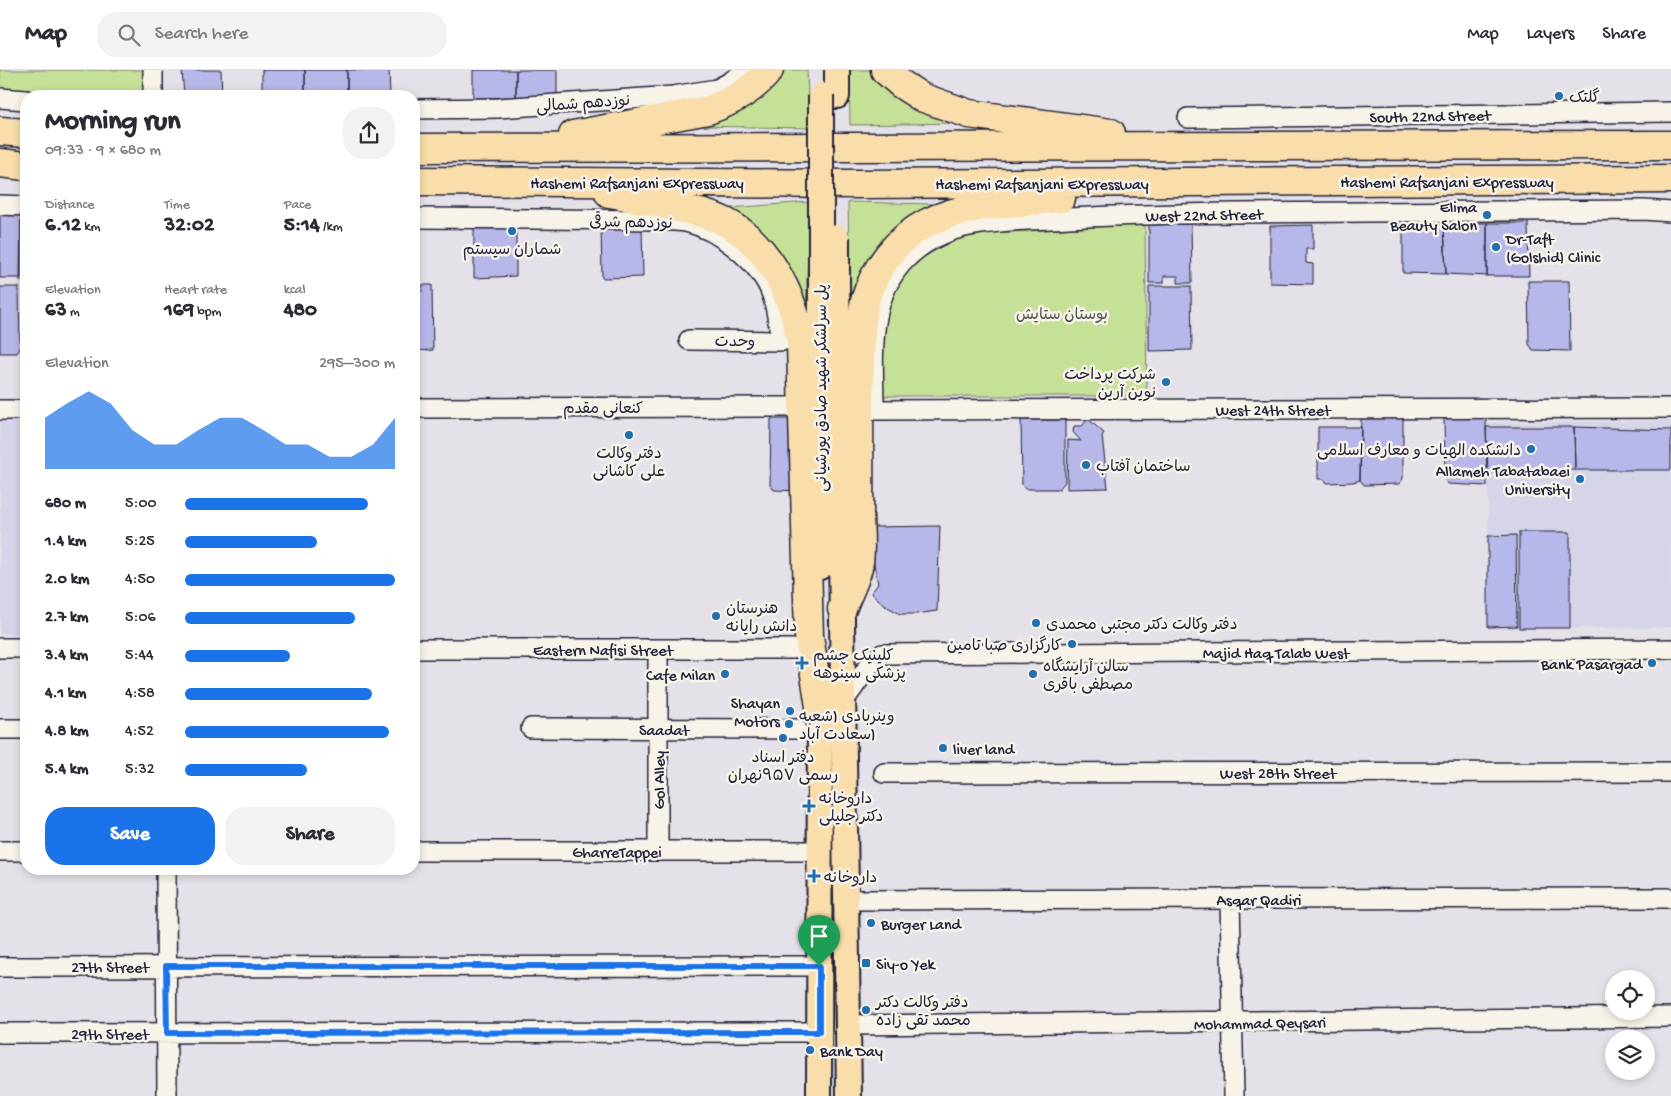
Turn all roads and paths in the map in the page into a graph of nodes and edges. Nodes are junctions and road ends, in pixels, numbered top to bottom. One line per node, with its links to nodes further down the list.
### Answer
1 (153, 70): 8 (street)
2 (165, 70): 9 (street)
3 (747, 70): 13 (street, نوزدهم شمالی)
4 (769, 70): 20 (highway)
5 (821, 70): 10 (main road, پل سرلشکر شهید صادق پورشیانی)
6 (837, 70): 10 (main road, پل سرلشکر شهید صادق پورشیانی)
7 (885, 70): 19 (highway)
8 (153, 90)
9 (165, 90)
10 (829, 96): 32 (main road, پل سرلشکر شهید صادق پورشیانی, bridge)
11 (0, 98): 12 (street)
12 (20, 100)
13 (420, 109)
14 (1671, 112): 15 (street, South 22nd Street)
15 (1188, 118)
16 (0, 132): 17 (highway)
17 (20, 133)
18 (1671, 145): 19 (highway)
19 (1204, 146): 20 (highway)
20 (506, 147): 21 (highway)
21 (420, 148)
22 (0, 163): 23 (highway)
23 (20, 165)
24 (1671, 179): 27 (highway, Hashemi Rafsanjani Expressway)
25 (420, 181): 26 (highway, Hashemi Rafsanjani Expressway)
26 (542, 181): 27 (highway, Hashemi Rafsanjani Expressway); 48 (highway)
27 (1161, 183): 41 (highway)
28 (0, 205): 29 (street)
29 (20, 206)
30 (1671, 212): 40 (street, West 22nd Street)
31 (420, 218): 34 (street, نوزدهم شرقی)
32 (829, 281): 41 (main road, پل سرلشکر شهید صادق پورشیانی); 48 (main road, پل سرلشکر شهید صادق پورشیانی)
33 (689, 340): 34 (street, وحدت)
34 (782, 341)
35 (792, 407): 36 (street, کنعانی مقدم)
36 (420, 408)
37 (1671, 408): 40 (street, West 24th Street)
38 (0, 410): 39 (street)
39 (20, 410)
40 (874, 410)
41 (842, 609): 48 (main road, پل سرلشکر شهید صادق پورشیانی)
42 (0, 648): 43 (street)
43 (20, 648)
44 (420, 649): 45 (street, Eastern Nafisi Street)
45 (658, 649): 47 (street, Eastern Nafisi Street); 52 (street, Gol Alley)
46 (1671, 649): 48 (street, Majid Haq Talab West)
47 (793, 650)
48 (831, 704): 60 (main road); 64 (main road)
49 (0, 728): 51 (street)
50 (531, 728): 52 (street, Saadat)
51 (20, 729)
52 (658, 729): 53 (street, Saadat); 59 (street, Gol Alley)
53 (797, 729)
54 (1671, 772): 55 (street, West 28th Street)
55 (884, 773)
56 (0, 851): 57 (street)
57 (20, 851)
58 (420, 851): 59 (street, GharreTappei)
59 (658, 851): 60 (street, GharreTappei)
60 (820, 851): 67 (main road)
61 (166, 875): 66 (street)
62 (1671, 898): 63 (street, Asqar Qadiri)
63 (1230, 899): 64 (street, Asqar Qadiri); 69 (street)
64 (846, 900): 70 (main road)
65 (0, 966): 66 (street, 27th Street)
66 (166, 966): 67 (street, 27th Street); 73 (street)
67 (819, 966): 71 (main road)
68 (1671, 1017): 69 (street, Mohammad Qeysari)
69 (1233, 1022): 70 (street, Mohammad Qeysari); 77 (street)
70 (848, 1026): 76 (main road)
71 (819, 1032): 73 (street, 29th Street); 75 (main road)
72 (0, 1033): 73 (street, 29th Street)
73 (167, 1033): 74 (street)
74 (167, 1096)
75 (819, 1096)
76 (849, 1096)
77 (1234, 1096)

